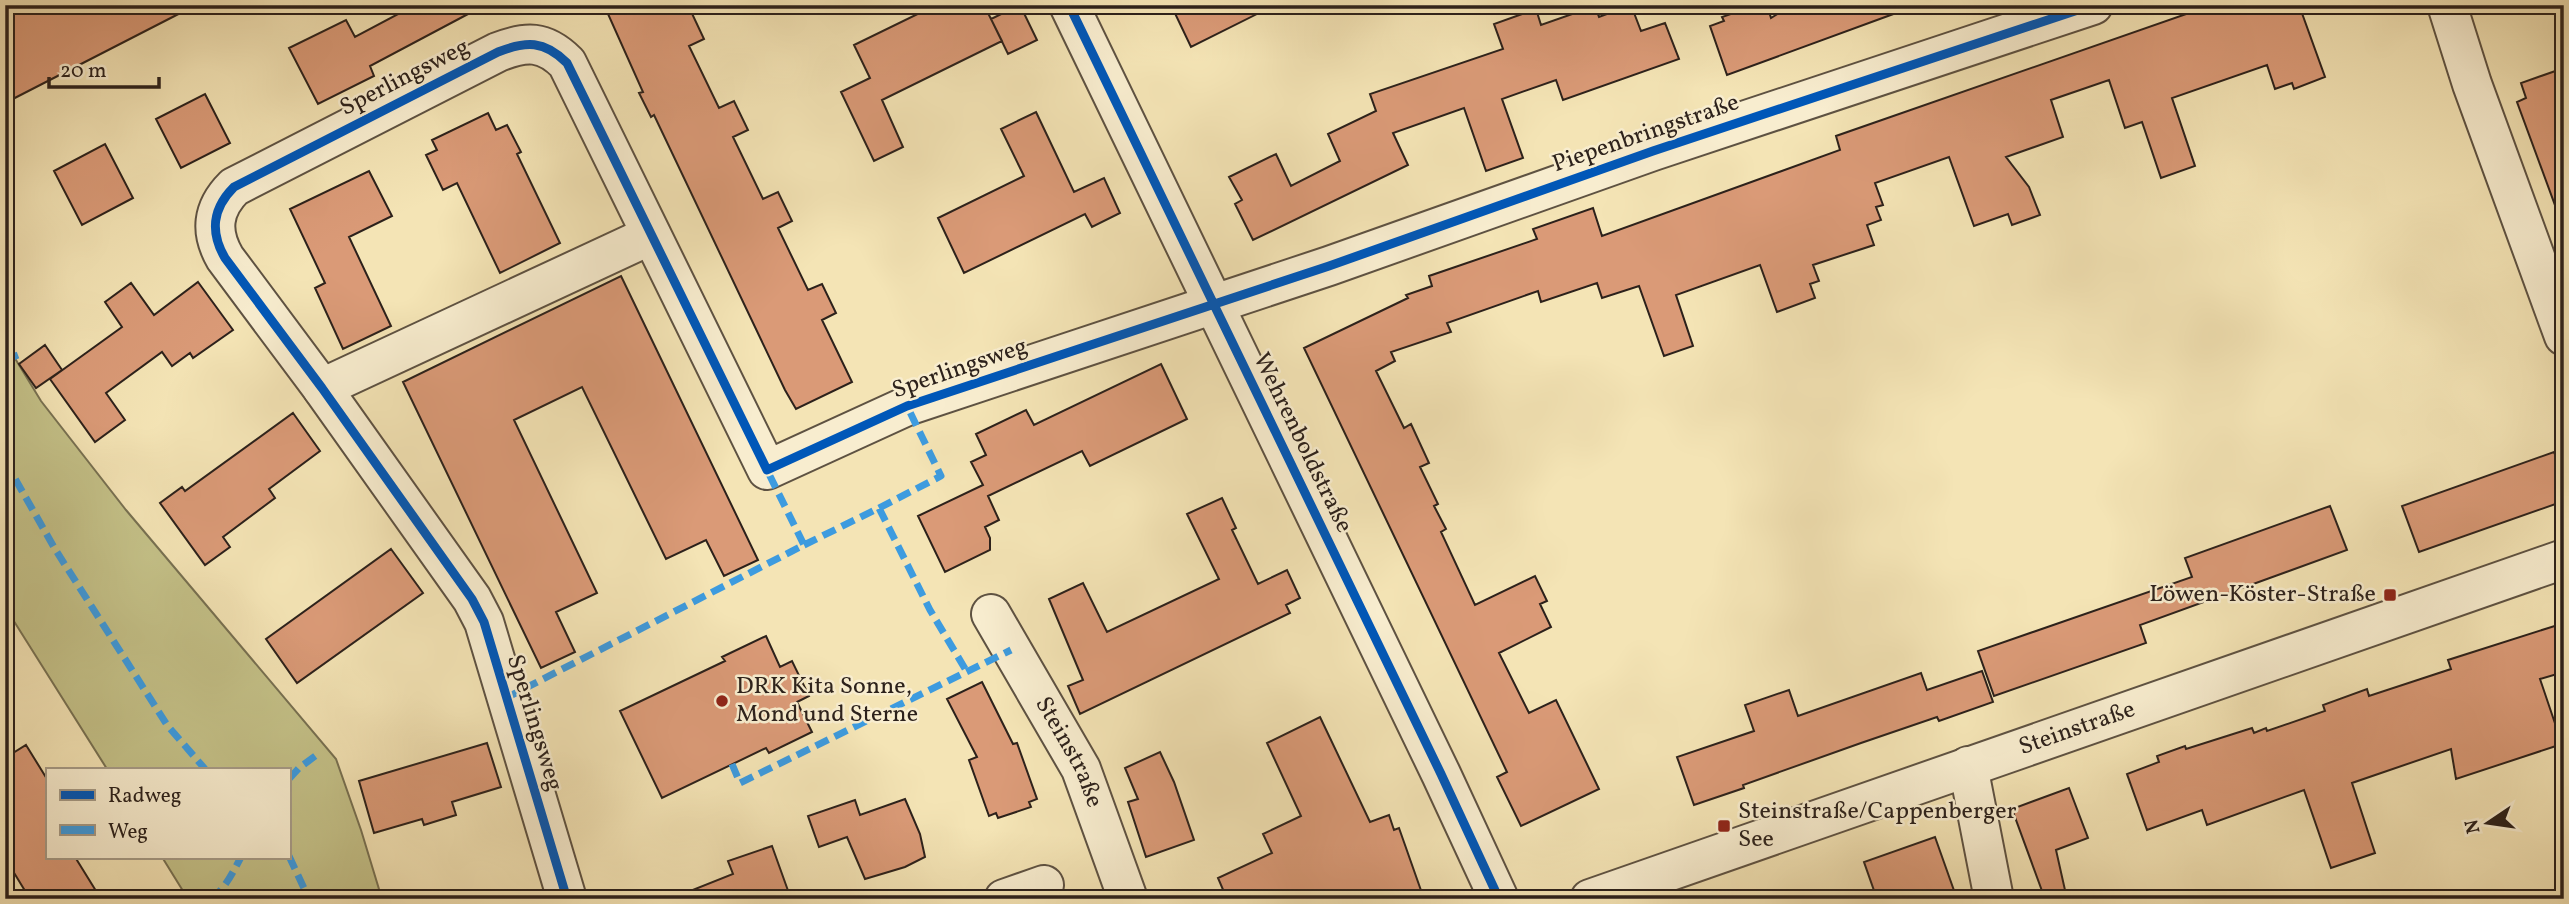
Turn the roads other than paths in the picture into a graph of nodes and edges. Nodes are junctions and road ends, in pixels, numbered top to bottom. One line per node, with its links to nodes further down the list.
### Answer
1 (1069, 5): 5 (street, Wehrenboldstraße)
2 (2093, 5): 5 (street, Piepenbringstraße)
3 (2447, 5): 6 (street)
4 (651, 235): 5 (street, Sperlingsweg); 7 (street); 7 (street, Sperlingsweg)
5 (1213, 303): 15 (street, Wehrenboldstraße)
6 (2564, 336)
7 (322, 388): 12 (street, Sperlingsweg)
8 (2564, 559): 10 (street, Steinstraße)
9 (991, 614): 14 (street, Steinstraße)
10 (1968, 766): 16 (street, Steinstraße); 17 (street)
11 (1044, 885): 13 (street)
12 (567, 899)
13 (1004, 899)
14 (1128, 899)
15 (1499, 899)
16 (1590, 899)
17 (1994, 899)

